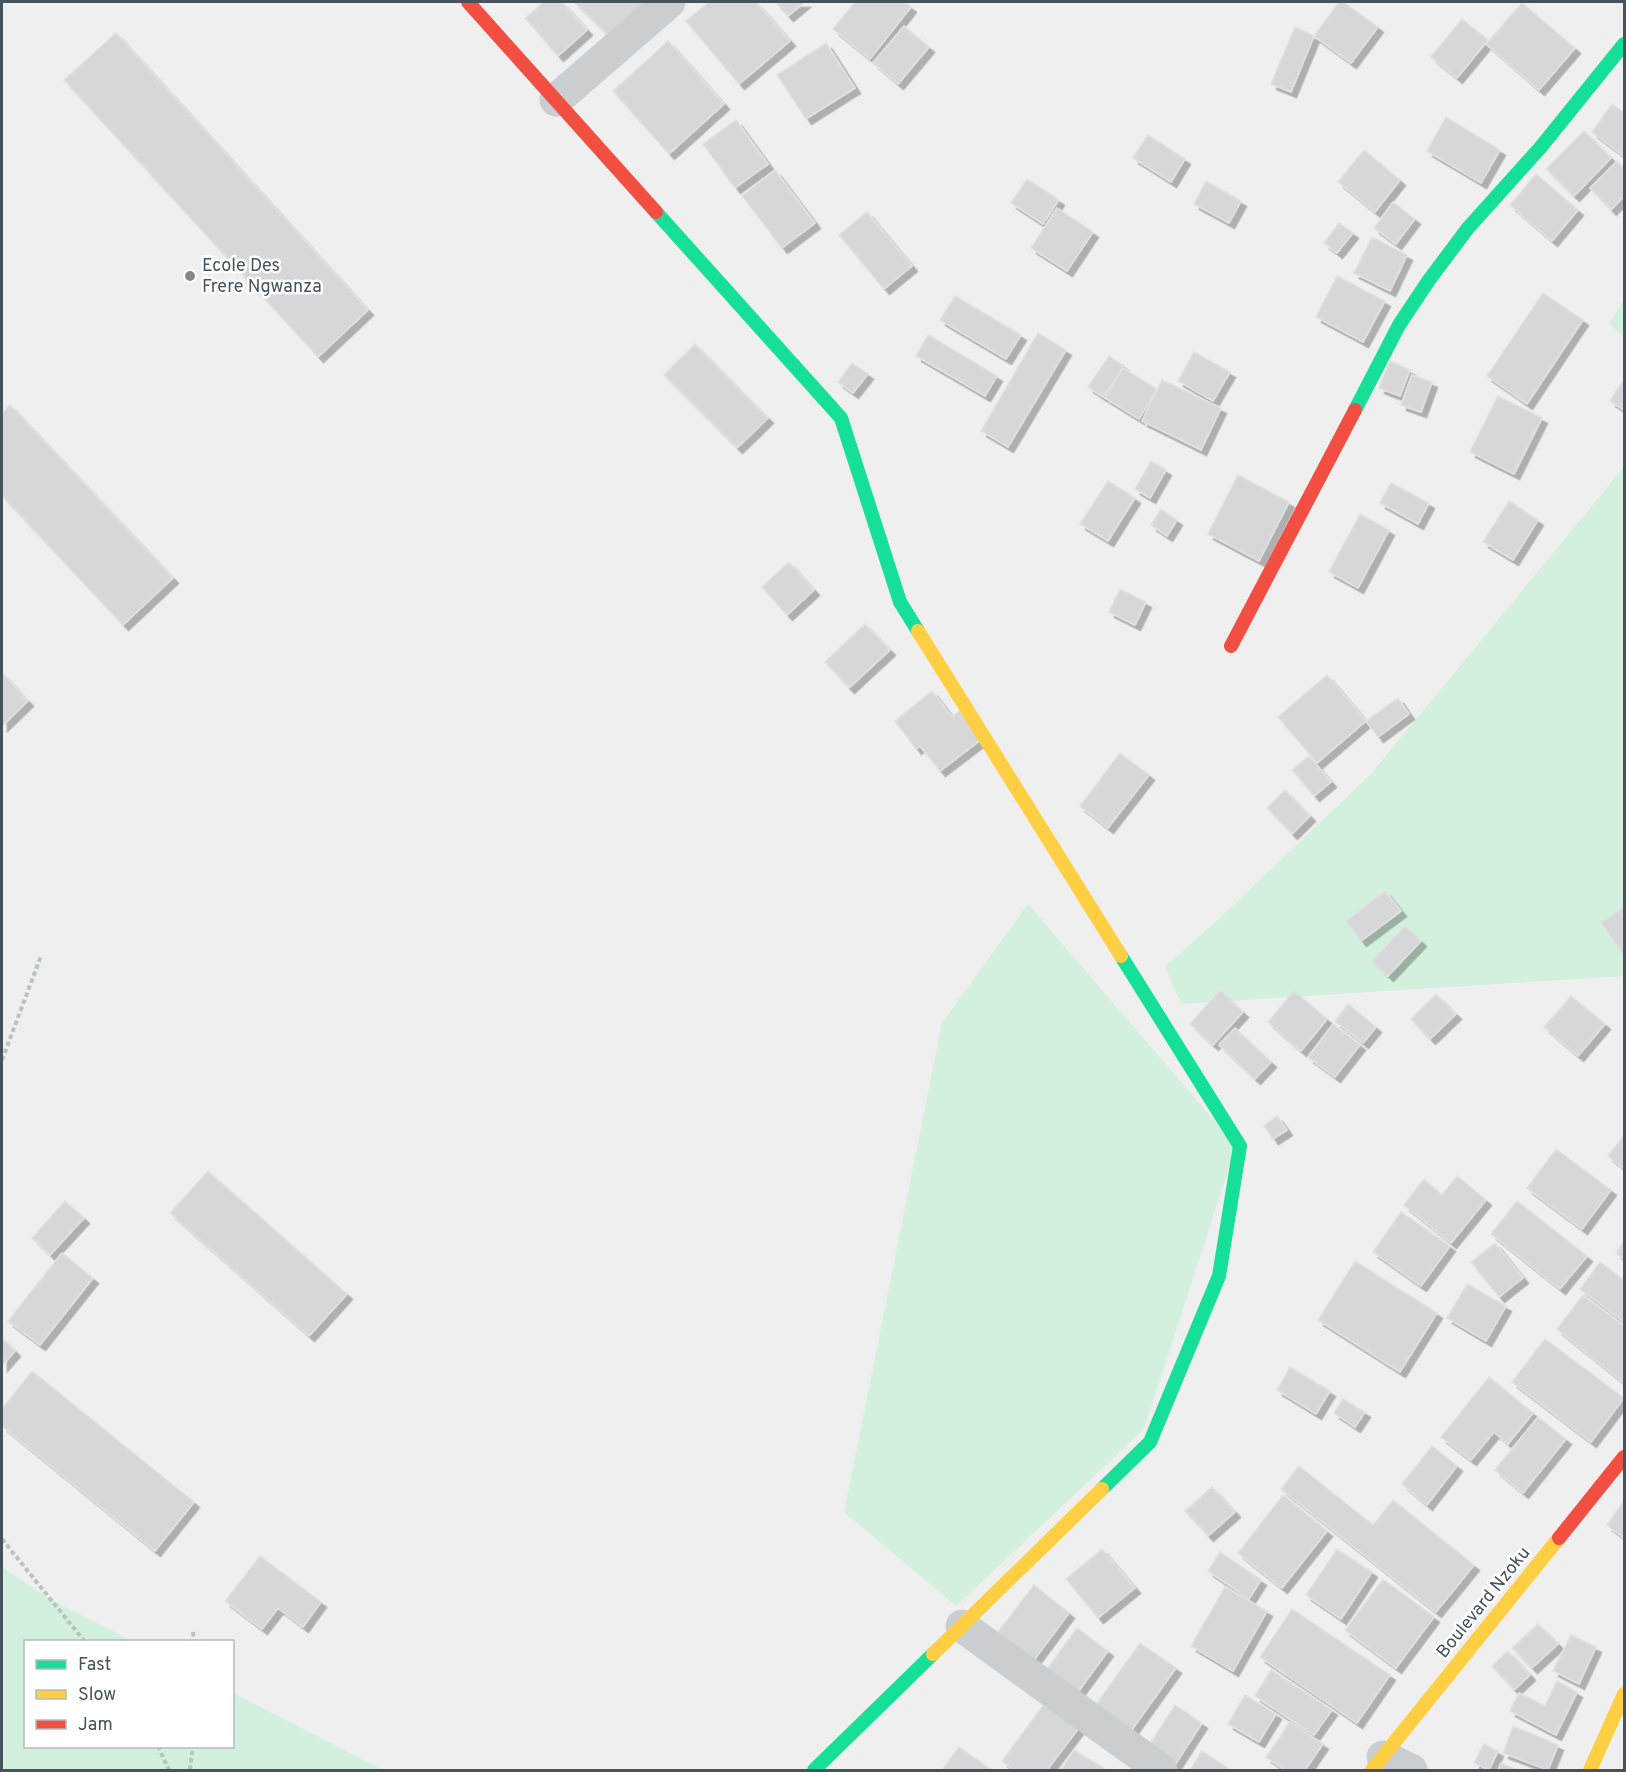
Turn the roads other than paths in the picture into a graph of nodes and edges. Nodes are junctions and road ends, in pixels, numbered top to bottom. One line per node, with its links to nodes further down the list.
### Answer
1 (468, 2): 4 (street)
2 (669, 2): 4 (street)
3 (1624, 44): 5 (street)
4 (556, 100): 7 (street)
5 (1231, 646)
6 (1624, 1457): 9 (street, Boulevard Nzoku)
7 (962, 1626): 10 (street); 11 (street)
8 (1624, 1694): 12 (street)
9 (1389, 1766)
10 (814, 1770)
11 (1161, 1770)
12 (1590, 1770)

